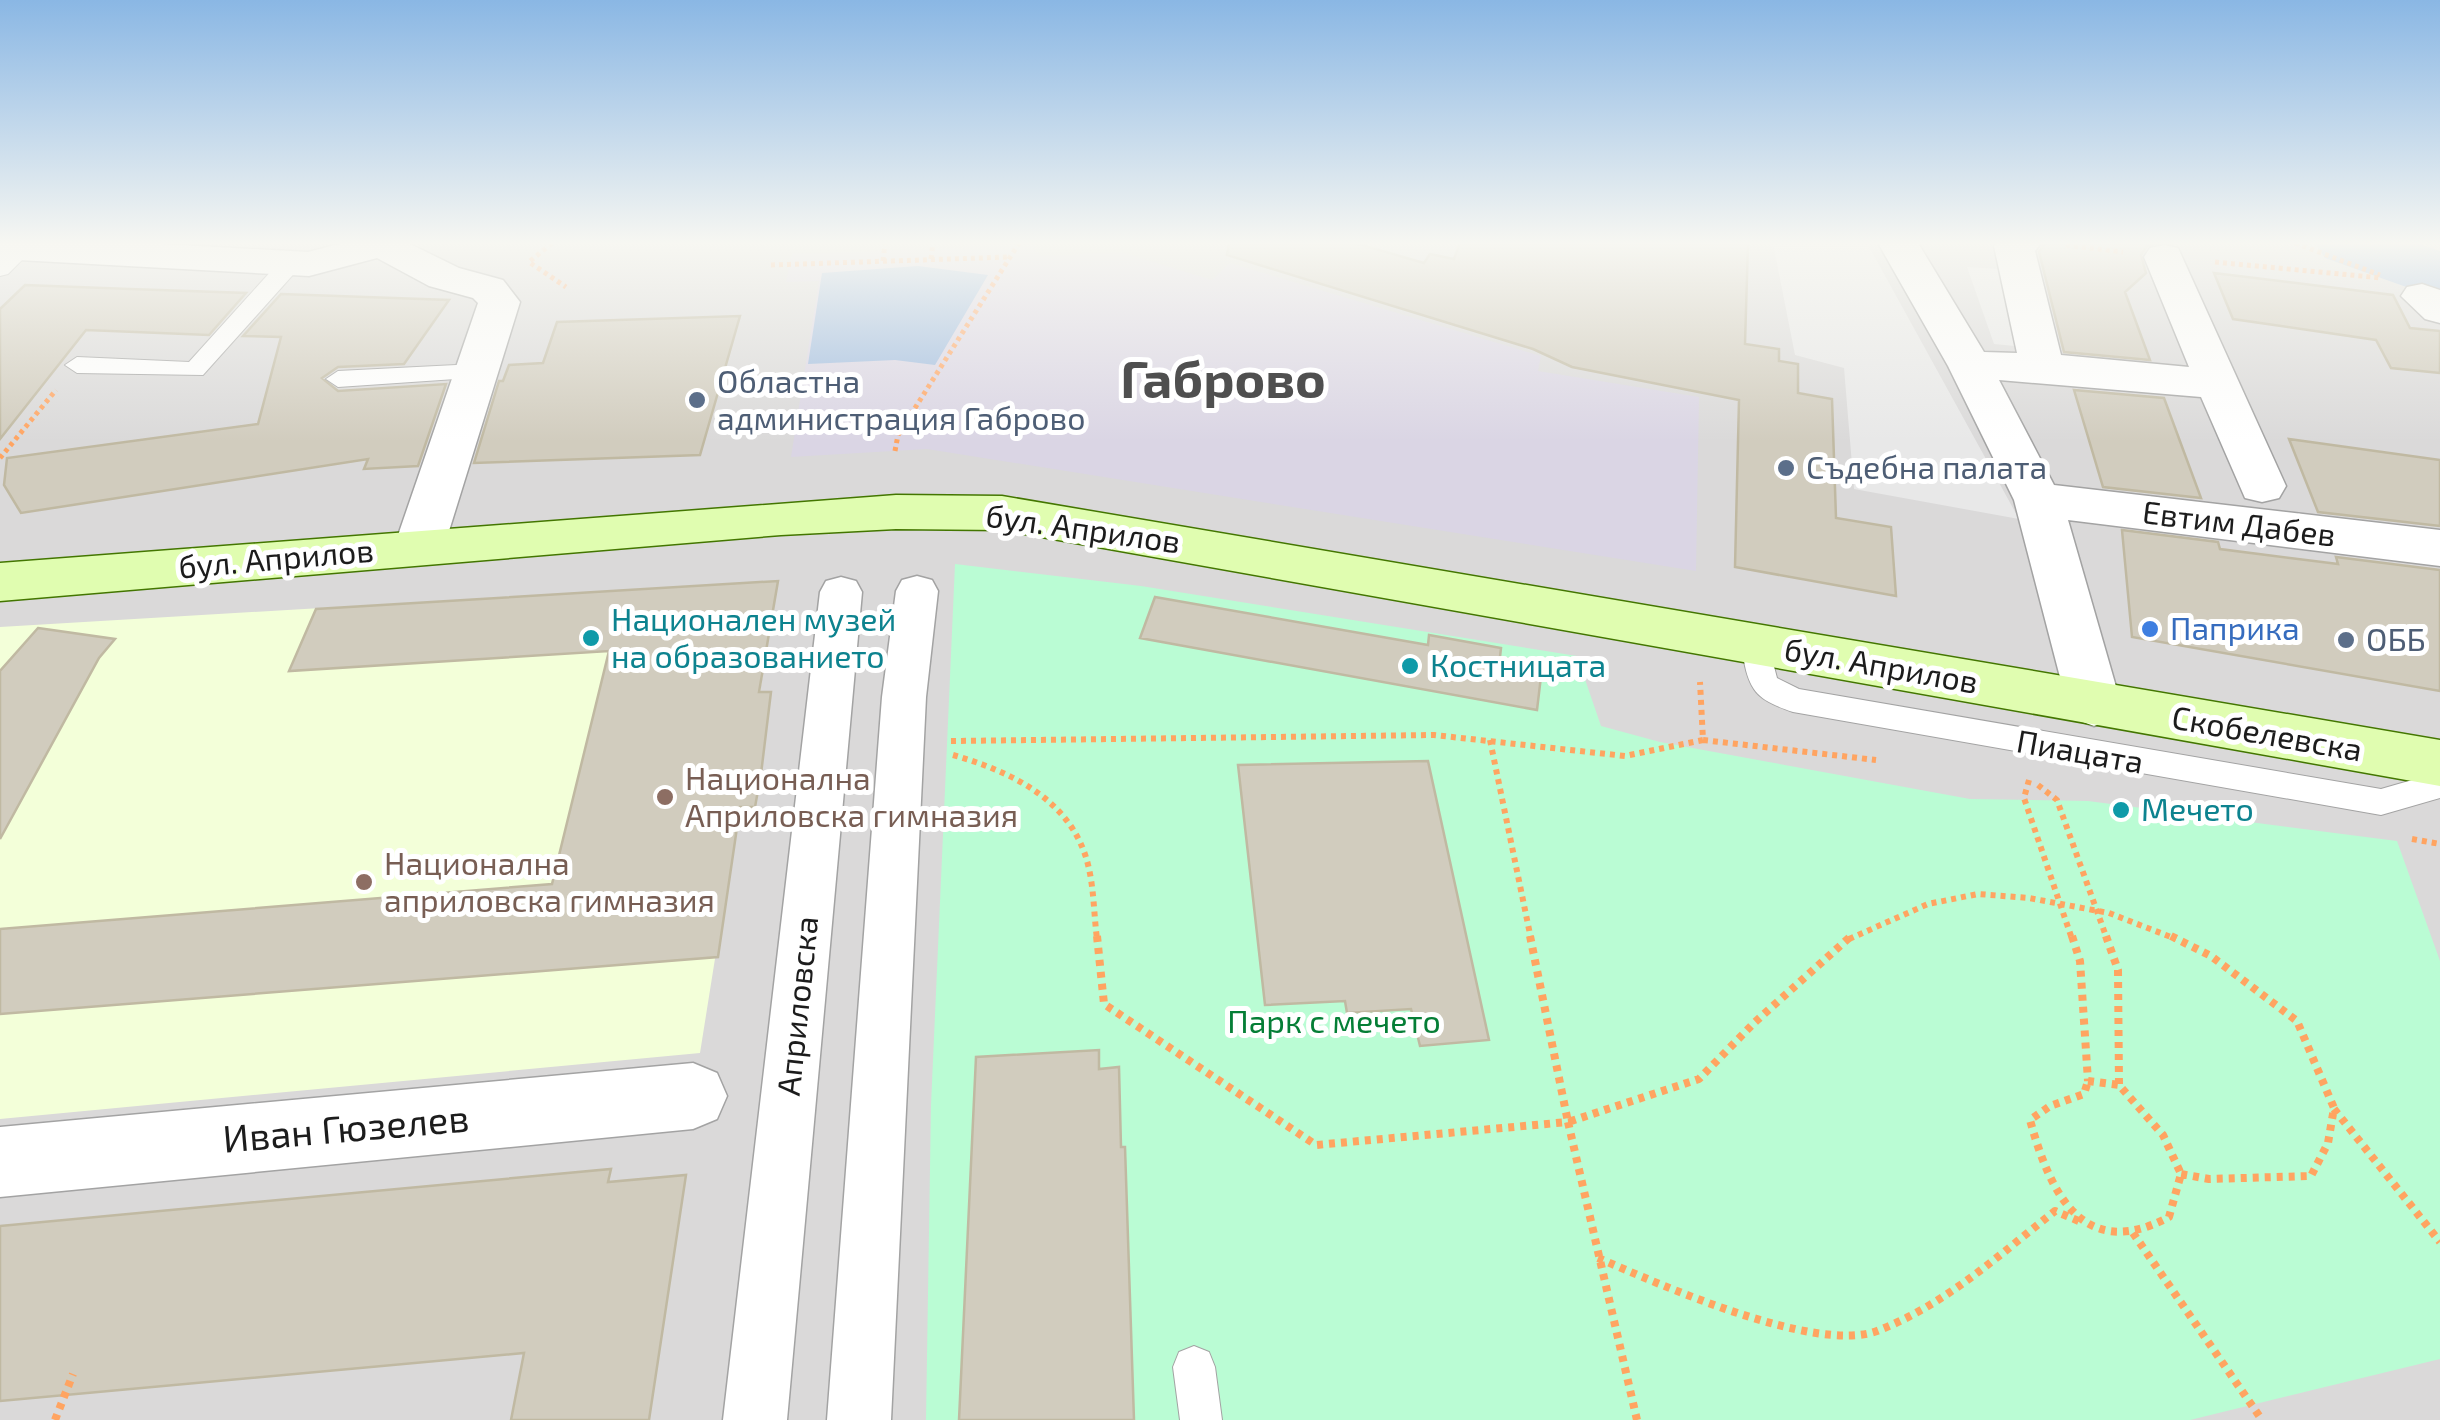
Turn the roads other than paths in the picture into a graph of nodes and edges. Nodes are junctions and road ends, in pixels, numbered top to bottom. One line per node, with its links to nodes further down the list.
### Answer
1 (249, 309): 6 (lane)
2 (497, 309): 9 (street)
3 (1937, 309): 7 (street)
4 (2029, 309): 8 (street)
5 (2185, 309): 11 (street)
6 (77, 366)
7 (1970, 366): 8 (street); 13 (street)
8 (2042, 367): 11 (street)
9 (476, 372): 10 (lane); 14 (street)
10 (338, 378)
11 (2215, 384): 12 (street)
12 (2262, 486)
13 (2038, 500): 15 (street, Евтим Дабев); 20 (street)
14 (419, 547): 16 (main road, бул. Априлов); 19 (main road, бул. Априлов)
15 (2440, 548)
16 (0, 582)
17 (842, 592): 26 (street, Априловска)
18 (918, 592): 27 (street)
19 (1756, 644): 20 (main road, бул. Априлов); 22 (lane, Пиацата)
20 (2094, 704): 21 (main road, Скобелевска)
21 (2440, 764)
22 (2440, 784)
23 (693, 1096): 24 (street, Иван Гюзелев)
24 (0, 1162)
25 (1194, 1366): 28 (lane)
26 (755, 1420)
27 (858, 1420)
28 (1201, 1420)

